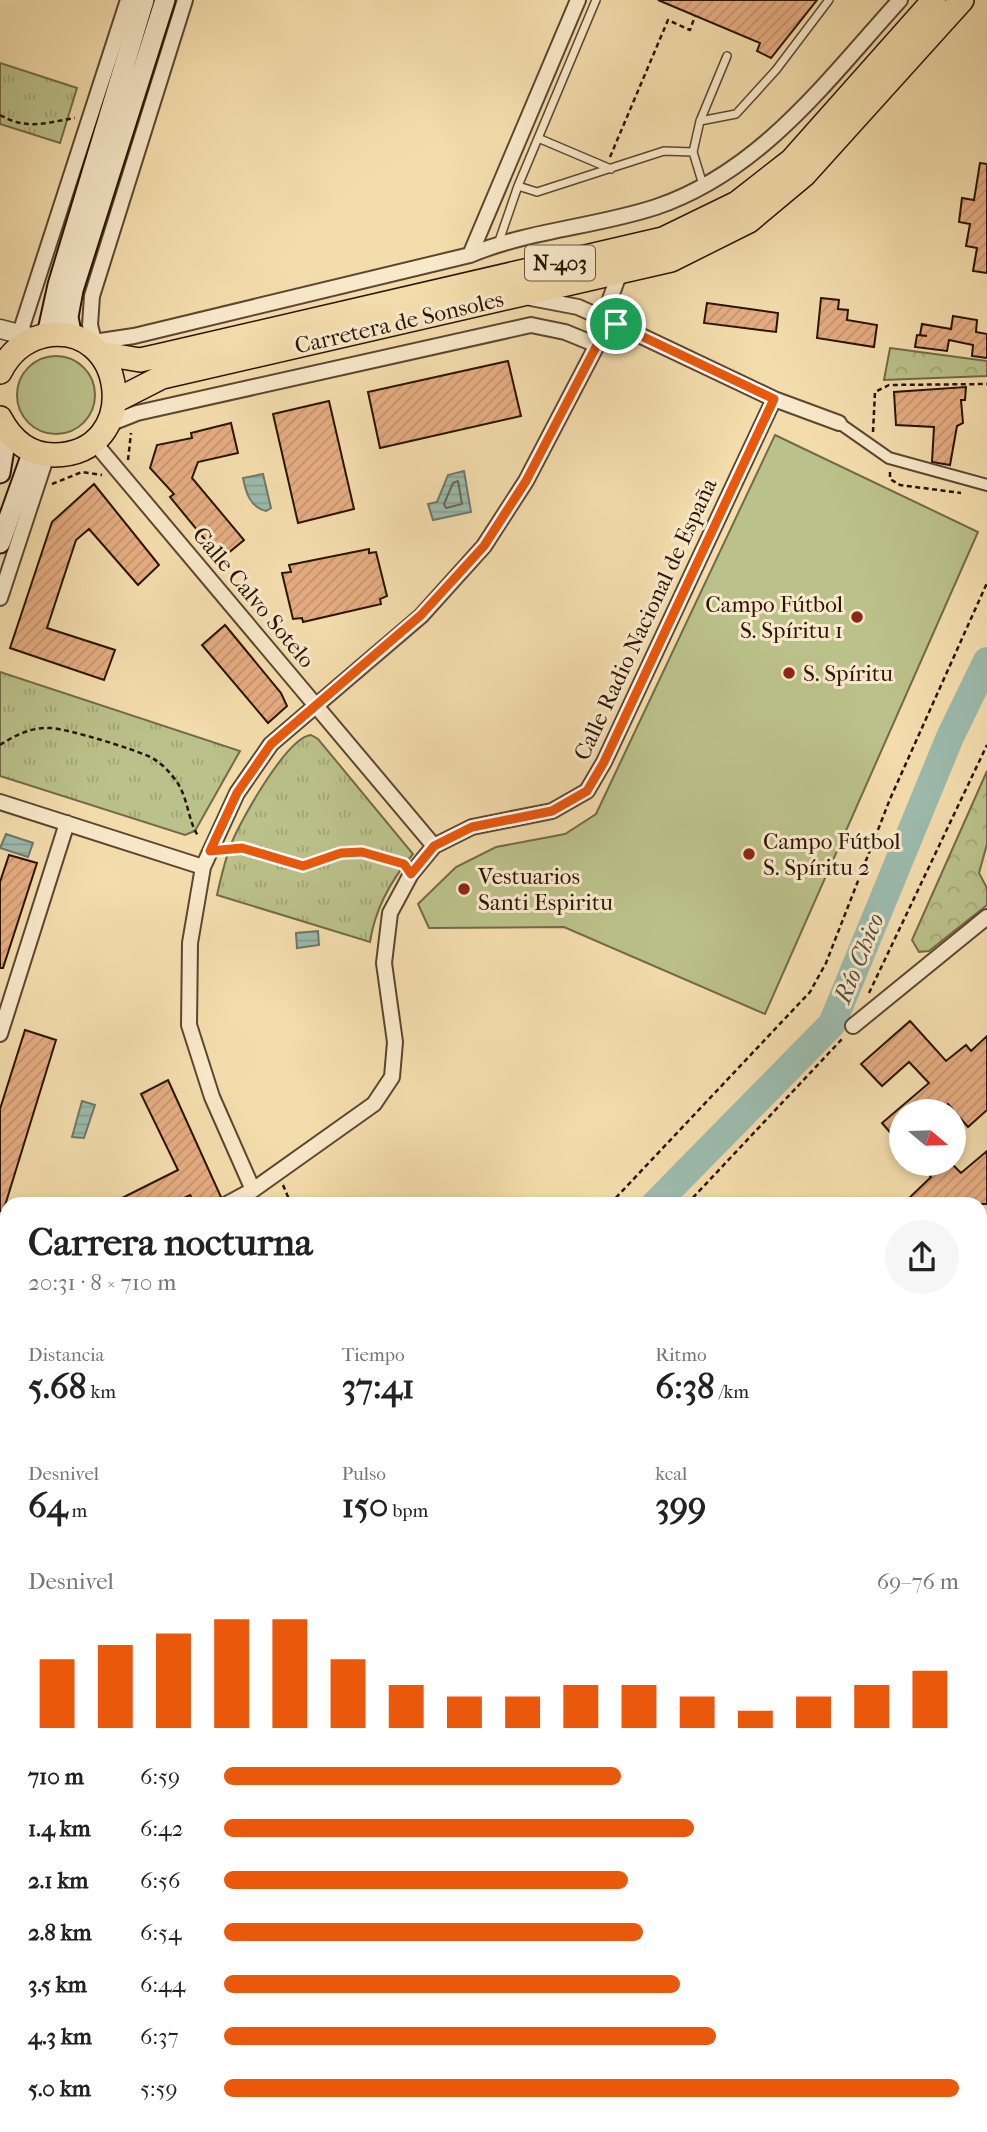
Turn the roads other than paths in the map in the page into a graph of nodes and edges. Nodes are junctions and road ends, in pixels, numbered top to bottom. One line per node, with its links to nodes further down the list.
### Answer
1 (128, 0): 24 (street)
2 (144, 0): 24 (main road)
3 (165, 0): 25 (main road)
4 (185, 0): 25 (street)
5 (577, 0): 19 (street)
6 (597, 0): 13 (lane)
7 (829, 0): 12 (lane)
8 (900, 0): 16 (street, Carretera de Sonsoles)
9 (934, 0): 25 (highway, Carretera de Sonsoles / N-403)
10 (962, 0): 20 (highway, Carretera de Sonsoles / N-403)
11 (727, 56): 12 (lane)
12 (700, 121): 14 (lane)
13 (538, 138): 15 (lane); 17 (lane)
14 (693, 152): 15 (lane); 16 (lane)
15 (609, 168): 17 (lane)
16 (703, 185): 18 (street, Carretera de Sonsoles)
17 (517, 186): 18 (lane)
18 (498, 244): 19 (street, Carretera de Sonsoles)
19 (470, 255): 25 (street, Carretera de Sonsoles)
20 (620, 272): 21 (highway, Carretera de Sonsoles / N-403); 22 (street)
21 (514, 295): 22 (street); 29 (highway, Carretera de Sonsoles / N-403)
22 (616, 324): 26 (street); 28 (street)
23 (0, 329): 24 (street)
24 (30, 338): 25 (highway, N-403); 27 (highway)
25 (93, 342): 29 (highway)
26 (597, 345): 31 (street, Carretera de Sonsoles); 38 (street)
27 (1, 368)
28 (774, 399): 30 (street); 41 (street, Calle Radio Nacional de España)
29 (115, 401): 31 (highway)
30 (839, 423): 35 (street)
31 (108, 424): 33 (highway)
32 (11, 438): 33 (highway); 34 (main road); 36 (main road); 37 (street)
33 (94, 442): 38 (street, Calle Calvo Sotelo)
34 (0, 473)
35 (987, 485)
36 (0, 543)
37 (0, 598)
38 (315, 705): 41 (street, Calle Calvo Sotelo); 42 (street)
39 (0, 802): 40 (street)
40 (67, 823): 42 (street); 45 (street)
41 (434, 846): 46 (street, Calle Radio Nacional de España)
42 (203, 867): 46 (street)
43 (987, 917): 44 (street)
44 (853, 1026)
45 (0, 1034)
46 (253, 1190): 47 (street, Calle Radio Nacional de España)
47 (240, 1197)

